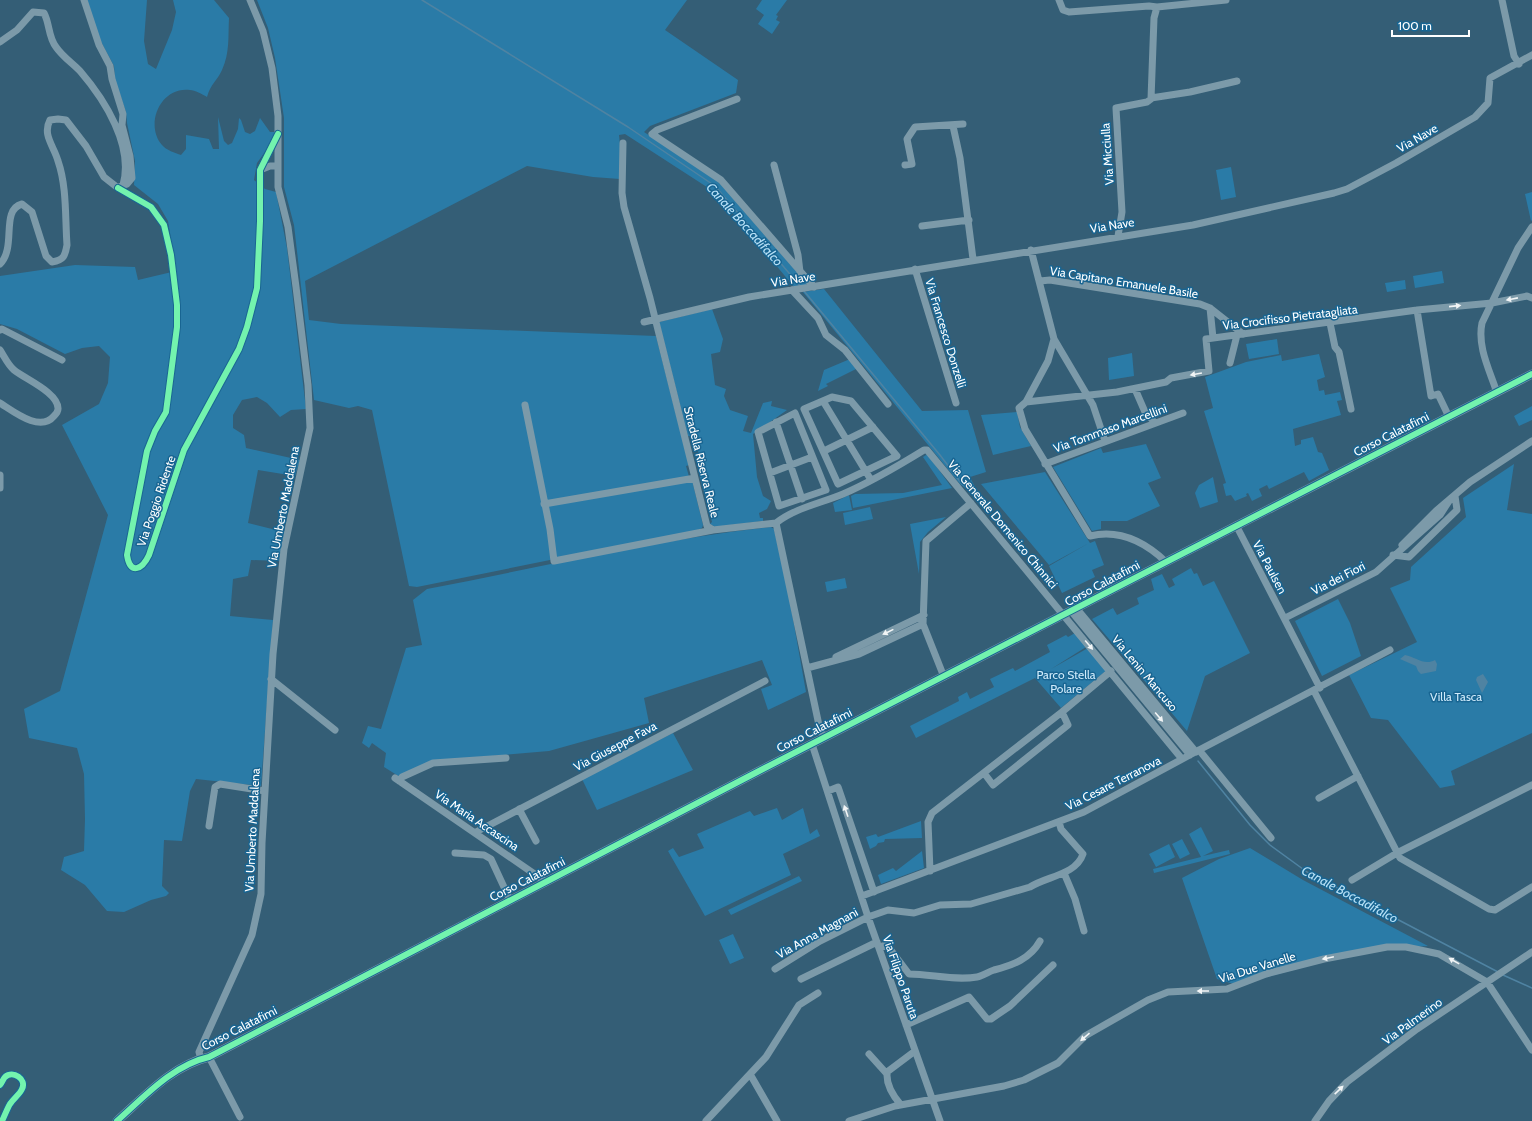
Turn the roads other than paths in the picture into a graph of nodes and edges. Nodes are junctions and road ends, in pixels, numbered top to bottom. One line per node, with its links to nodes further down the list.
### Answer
1 (84, 0): 23 (street)
2 (250, 0): 15 (street, Via Umberto Maddalena)
3 (1059, 0): 6 (street)
4 (1226, 0): 6 (street)
5 (1502, 0): 9 (street)
6 (1157, 7): 11 (street)
7 (0, 42): 23 (street)
8 (1532, 55): 9 (street, Via Nave)
9 (1519, 64): 27 (street, Via Nave)
10 (1237, 81): 11 (street, Via Micciulla)
11 (1151, 98): 27 (street, Via Micciulla)
12 (737, 99): 32 (street)
13 (963, 124): 14 (street)
14 (953, 126): 20 (street); 24 (street)
15 (278, 134): 17 (street, Via Umberto Maddalena); 18 (street, Via Poggio Ridente)
16 (623, 143): 40 (street, Stradella Riserva Reale)
17 (278, 157): 18 (street); 21 (street, Via Umberto Maddalena)
18 (265, 159): 22 (street, Via Poggio Ridente)
19 (774, 165): 32 (street)
20 (906, 165)
21 (278, 166): 22 (street); 98 (street, Via Umberto Maddalena)
22 (260, 170): 23 (street, Via Poggio Ridente)
23 (120, 186): 30 (street, Via Poggio Ridente)
24 (969, 220): 25 (street); 29 (street)
25 (922, 226)
26 (1532, 227): 37 (street)
27 (1118, 236): 28 (street, Via Nave)
28 (1031, 250): 29 (street, Via Nave); 33 (street)
29 (973, 259): 31 (street, Via Nave)
30 (0, 264)
31 (915, 269): 34 (street, Via Nave); 57 (street, Via Francesco Donzelli)
32 (800, 272): 34 (street)
33 (1040, 281): 38 (street, Via Capitano Emanuele Basile); 46 (street)
34 (811, 288): 35 (street, Via Nave)
35 (794, 290): 40 (street, Via Nave); 58 (street)
36 (1532, 298): 37 (street, Via Crocifisso Pietratagliata, one-way to 37)
37 (1492, 303): 39 (street, Via Crocifisso Pietratagliata, one-way to 37); 52 (street)
38 (1210, 308): 44 (street, Via Capitano Emanuele Basile); 45 (street)
39 (1417, 310): 42 (street, Via Crocifisso Pietratagliata); 62 (street)
40 (655, 319): 41 (street, Via Nave); 76 (street, Stradella Riserva Reale)
41 (644, 322)
42 (1330, 323): 44 (street, Via Crocifisso Pietratagliata); 60 (street)
43 (0, 330): 48 (street)
44 (1240, 334): 45 (street, Via Crocifisso Pietratagliata); 49 (street)
45 (1212, 338): 51 (street, Via Crocifisso Pietratagliata, one-way to 51)
46 (1054, 339): 53 (street); 55 (street)
47 (0, 350): 56 (street)
48 (62, 360)
49 (1230, 363)
50 (1532, 374): 52 (main road, Corso Calatafimi)
51 (1135, 389): 53 (street, Via Crocifisso Pietratagliata); 64 (street)
52 (1497, 393): 62 (main road, Corso Calatafimi)
53 (1087, 396): 55 (street, Via Crocifisso Pietratagliata); 68 (street)
54 (823, 401): 65 (street); 66 (street); 69 (street)
55 (1026, 402): 71 (street)
56 (0, 403)
57 (956, 403)
58 (888, 404)
59 (525, 405): 82 (street)
60 (1350, 409)
61 (1182, 413): 64 (street, Via Tommaso Marcellini)
62 (1449, 417): 85 (main road, Corso Calatafimi)
63 (776, 422): 70 (street); 72 (street); 74 (street)
64 (1155, 423): 68 (street, Via Tommaso Marcellini)
65 (873, 427): 66 (street); 73 (street)
66 (847, 440): 69 (street); 73 (street)
67 (1532, 441): 79 (street, Via dei Fiori)
68 (1105, 442): 71 (street, Via Tommaso Marcellini)
69 (824, 451): 73 (street)
70 (812, 457): 72 (street); 80 (street)
71 (1045, 464): 88 (street)
72 (790, 465): 74 (street); 80 (street)
73 (866, 471): 77 (street)
74 (770, 473): 80 (street)
75 (0, 475): 78 (street)
76 (695, 478): 82 (street); 86 (street, Stradella Riserva Reale)
77 (871, 480): 81 (street, Via Generale Domenico Chinnici); 83 (street)
78 (0, 488)
79 (1452, 498): 87 (street, Via dei Fiori); 87 (street)
80 (800, 499): 83 (street)
81 (971, 503): 89 (street, Via Generale Domenico Chinnici); 90 (street)
82 (544, 504): 86 (street)
83 (802, 509): 84 (street)
84 (776, 523): 86 (street, Stradella Riserva Reale); 95 (street)
85 (1236, 525): 88 (main road, Corso Calatafimi); 91 (street, Via Paulsen)
86 (713, 530)
87 (1395, 553): 91 (street, Via dei Fiori)
88 (1166, 562): 89 (main road, Corso Calatafimi)
89 (1071, 612): 96 (street, Via Lenin Mancuso, one-way to 96); 97 (main road, Corso Calatafimi); 105 (street, Via Lenin Mancuso)
90 (924, 615): 92 (street); 94 (street, one-way to 94)
91 (1285, 618): 100 (street, Via Paulsen)
92 (923, 624): 94 (street); 97 (street)
93 (1390, 650): 100 (street, Via Cesare Terranova)
94 (823, 663): 95 (street)
95 (807, 668): 103 (street)
96 (1111, 671): 101 (street); 107 (street, Via Lenin Mancuso)
97 (944, 677): 103 (main road, Corso Calatafimi)
98 (271, 679): 102 (street); 111 (street, Via Umberto Maddalena)
99 (765, 681): 114 (street, Via Giuseppe Fava)
100 (1317, 689): 105 (street, Via Cesare Terranova); 109 (street, Via Paulsen)
101 (1062, 712): 108 (street); 108 (street)
102 (335, 730)
103 (825, 737): 104 (main road, Corso Calatafimi)
104 (812, 744): 112 (street, Via Filippo Paruta); 127 (main road, Corso Calatafimi)
105 (1195, 752): 107 (street, Via Cesare Terranova); 119 (street, Via Lenin Mancuso)
106 (506, 758): 117 (street, Via Maria Accascina)
107 (1182, 759): 115 (street, Via Cesare Terranova)
108 (984, 773): 124 (street)
109 (1358, 776): 113 (street); 123 (street, Via Paulsen)
110 (1532, 785): 123 (street)
111 (265, 791): 116 (street); 146 (street, Via Umberto Maddalena)
112 (828, 791): 118 (street, one-way to 112); 120 (street, Via Filippo Paruta)
113 (1319, 798)
114 (519, 809): 117 (street, Via Giuseppe Fava); 121 (street)
115 (1059, 822): 124 (street, Via Cesare Terranova); 125 (street, Via Anna Magnani)
116 (209, 826)
117 (476, 832): 127 (street, Via Maria Accascina)
118 (854, 836): 120 (street); 129 (street)
119 (1271, 838)
120 (844, 839): 130 (street, Via Filippo Paruta)
121 (536, 841)
122 (455, 853): 131 (street)
123 (1397, 853): 126 (street); 128 (street)
124 (930, 871): 129 (street, Via Cesare Terranova)
125 (1064, 873): 132 (street, Via Anna Magnani); 133 (street)
126 (1352, 880)
127 (546, 882): 131 (main road, Corso Calatafimi)
128 (1532, 887)
129 (874, 892): 130 (street, Via Cesare Terranova)
130 (862, 896): 132 (street, Via Filippo Paruta)
131 (510, 900): 146 (main road, Corso Calatafimi)
132 (868, 917): 135 (street, Via Filippo Paruta); 138 (street, Via Anna Magnani)
133 (1084, 931)
134 (1040, 941): 135 (street)
135 (878, 945): 139 (street); 142 (street, Via Filippo Paruta)
136 (1532, 952): 140 (street, Via Palmerino)
137 (1053, 965): 142 (street)
138 (775, 969)
139 (801, 979)
140 (1487, 982): 143 (street); 150 (street, Via Due Vanelle, one-way to 150); 160 (street, Via Palmerino, one-way to 140)
141 (818, 994): 147 (street)
142 (906, 1025): 144 (street, Via Filippo Paruta)
143 (1532, 1050)
144 (915, 1051): 148 (street); 150 (street, Via Filippo Paruta)
145 (869, 1054): 148 (street)
146 (205, 1058): 152 (street); 155 (main road, Corso Calatafimi)
147 (750, 1074): 156 (street); 157 (street)
148 (887, 1074): 151 (street)
149 (0, 1085): 154 (street)
150 (932, 1099): 151 (street, Via Due Vanelle); 159 (street, Via Filippo Paruta)
151 (901, 1105): 153 (street, Via Due Vanelle)
152 (240, 1117)
153 (865, 1118): 158 (street, Via Due Vanelle)
154 (2, 1121)
155 (117, 1121)
156 (706, 1121)
157 (777, 1121)
158 (849, 1121)
159 (940, 1121)
160 (1315, 1121)

